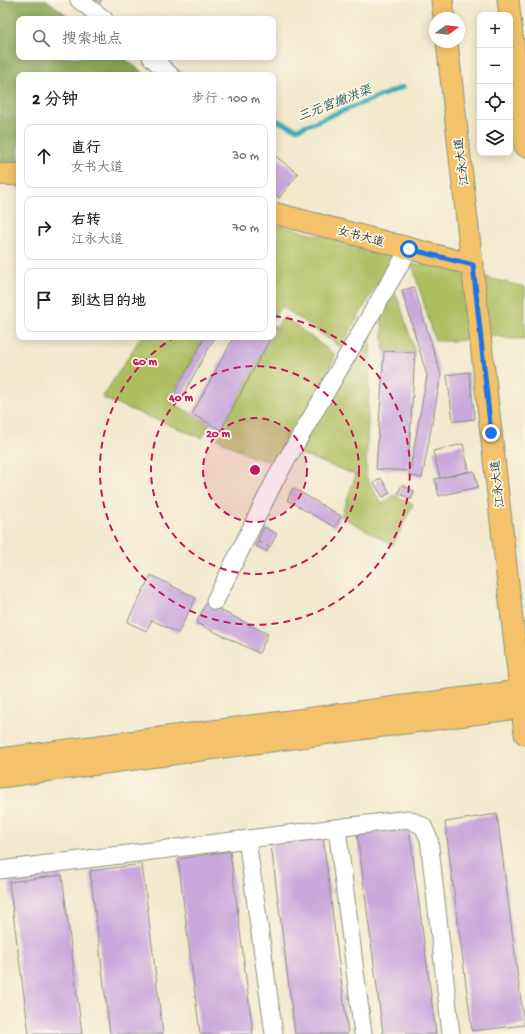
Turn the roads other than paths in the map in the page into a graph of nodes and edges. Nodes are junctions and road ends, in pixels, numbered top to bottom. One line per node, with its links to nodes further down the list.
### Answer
1 (79, 0): 5 (street)
2 (442, 0): 4 (main road)
3 (508, 0): 9 (main road)
4 (443, 12)
5 (100, 16)
6 (448, 48): 14 (main road, 江永大道)
7 (154, 60): 8 (street)
8 (167, 72)
9 (525, 146)
10 (0, 174): 11 (main road)
11 (16, 175)
12 (276, 214): 13 (main road, 女书大道)
13 (409, 249): 14 (main road, 女书大道); 15 (street)
14 (473, 265): 16 (main road, 江永大道)
15 (215, 601)
16 (523, 699): 17 (main road, 江永大道); 18 (main road); 19 (main road)
17 (525, 734)
18 (0, 759)
19 (0, 777)
20 (337, 828): 21 (street); 24 (street); 25 (street)
21 (247, 839): 22 (street); 23 (street)
22 (0, 870)
23 (274, 1034)
24 (363, 1034)
25 (451, 1034)

